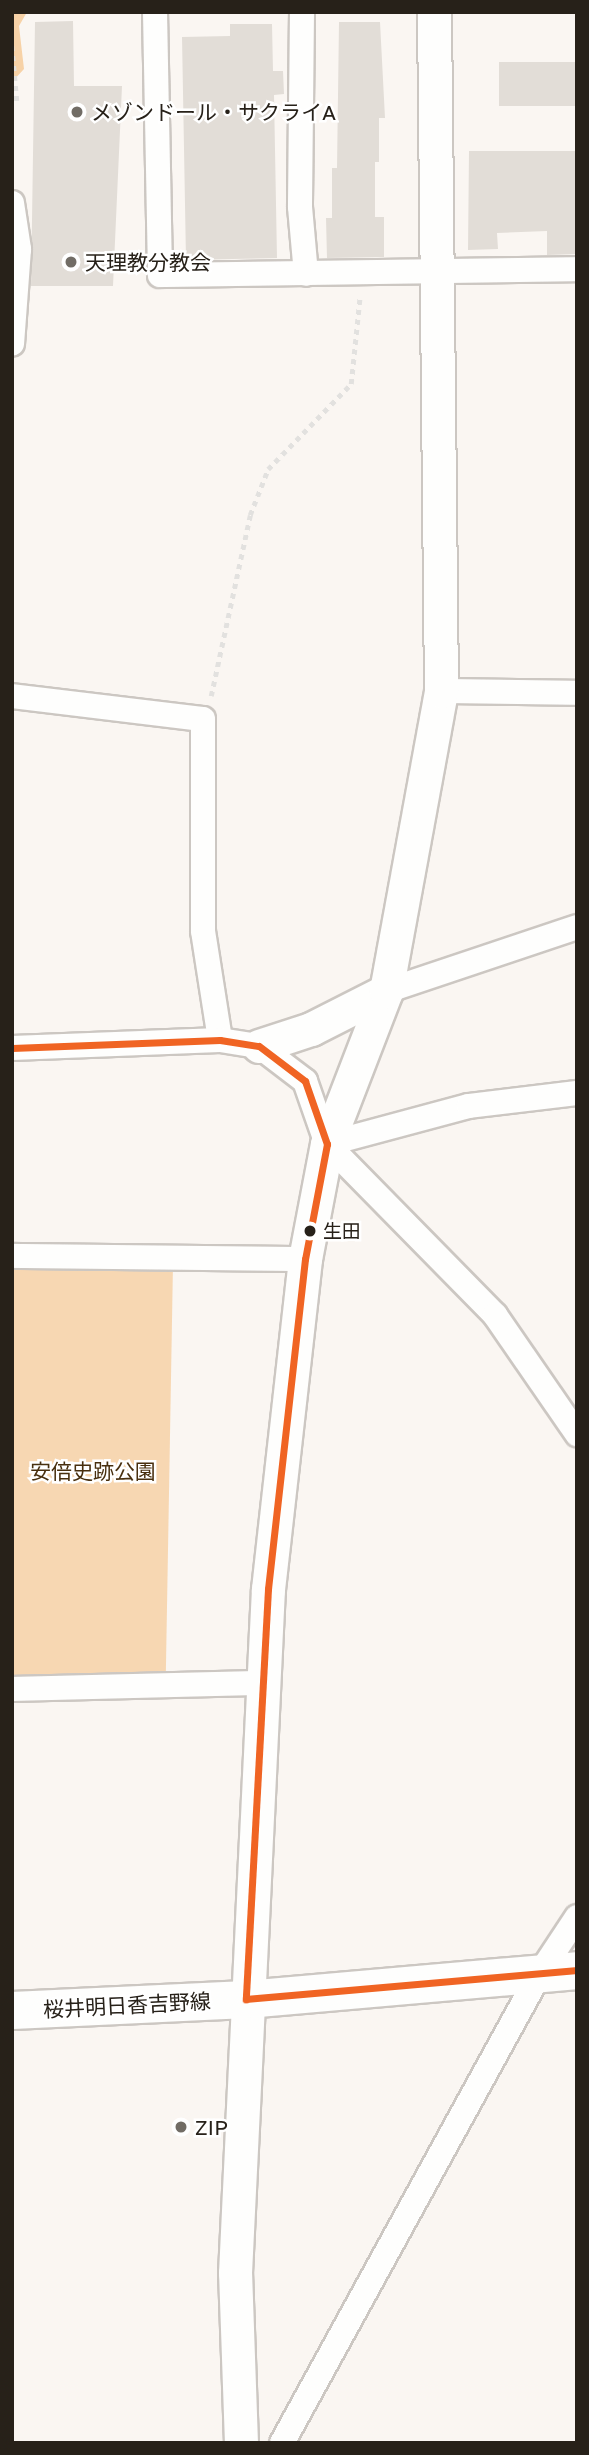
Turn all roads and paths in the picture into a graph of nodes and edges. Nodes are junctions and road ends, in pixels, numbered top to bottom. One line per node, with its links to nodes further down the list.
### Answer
1 (155, 12): 9 (street)
2 (302, 12): 9 (street)
3 (434, 12): 8 (street)
4 (12, 46): 5 (path)
5 (17, 101)
6 (12, 203): 11 (street)
7 (577, 269): 8 (street)
8 (438, 270): 10 (street); 12 (street)
9 (306, 274): 10 (street)
10 (360, 274): 15 (path)
11 (12, 344)
12 (441, 691): 13 (street); 17 (street)
13 (577, 693)
14 (12, 696): 15 (street)
15 (203, 719): 18 (street)
16 (577, 927): 17 (street)
17 (386, 991): 19 (street); 22 (street)
18 (220, 1040): 19 (street); 20 (street)
19 (259, 1046): 22 (street)
20 (12, 1048)
21 (577, 1093): 22 (street)
22 (327, 1144): 24 (street); 25 (street)
23 (12, 1256): 24 (street)
24 (305, 1259): 26 (street)
25 (577, 1434)
26 (265, 1684): 27 (street); 31 (street)
27 (12, 1689)
28 (577, 1917): 30 (street)
29 (577, 1970): 30 (main road, 桜井明日香吉野線)
30 (540, 1973): 31 (main road, 桜井明日香吉野線); 34 (street)
31 (246, 1999): 32 (main road, 桜井明日香吉野線); 33 (street)
32 (12, 2010)
33 (241, 2443)
34 (282, 2443)

